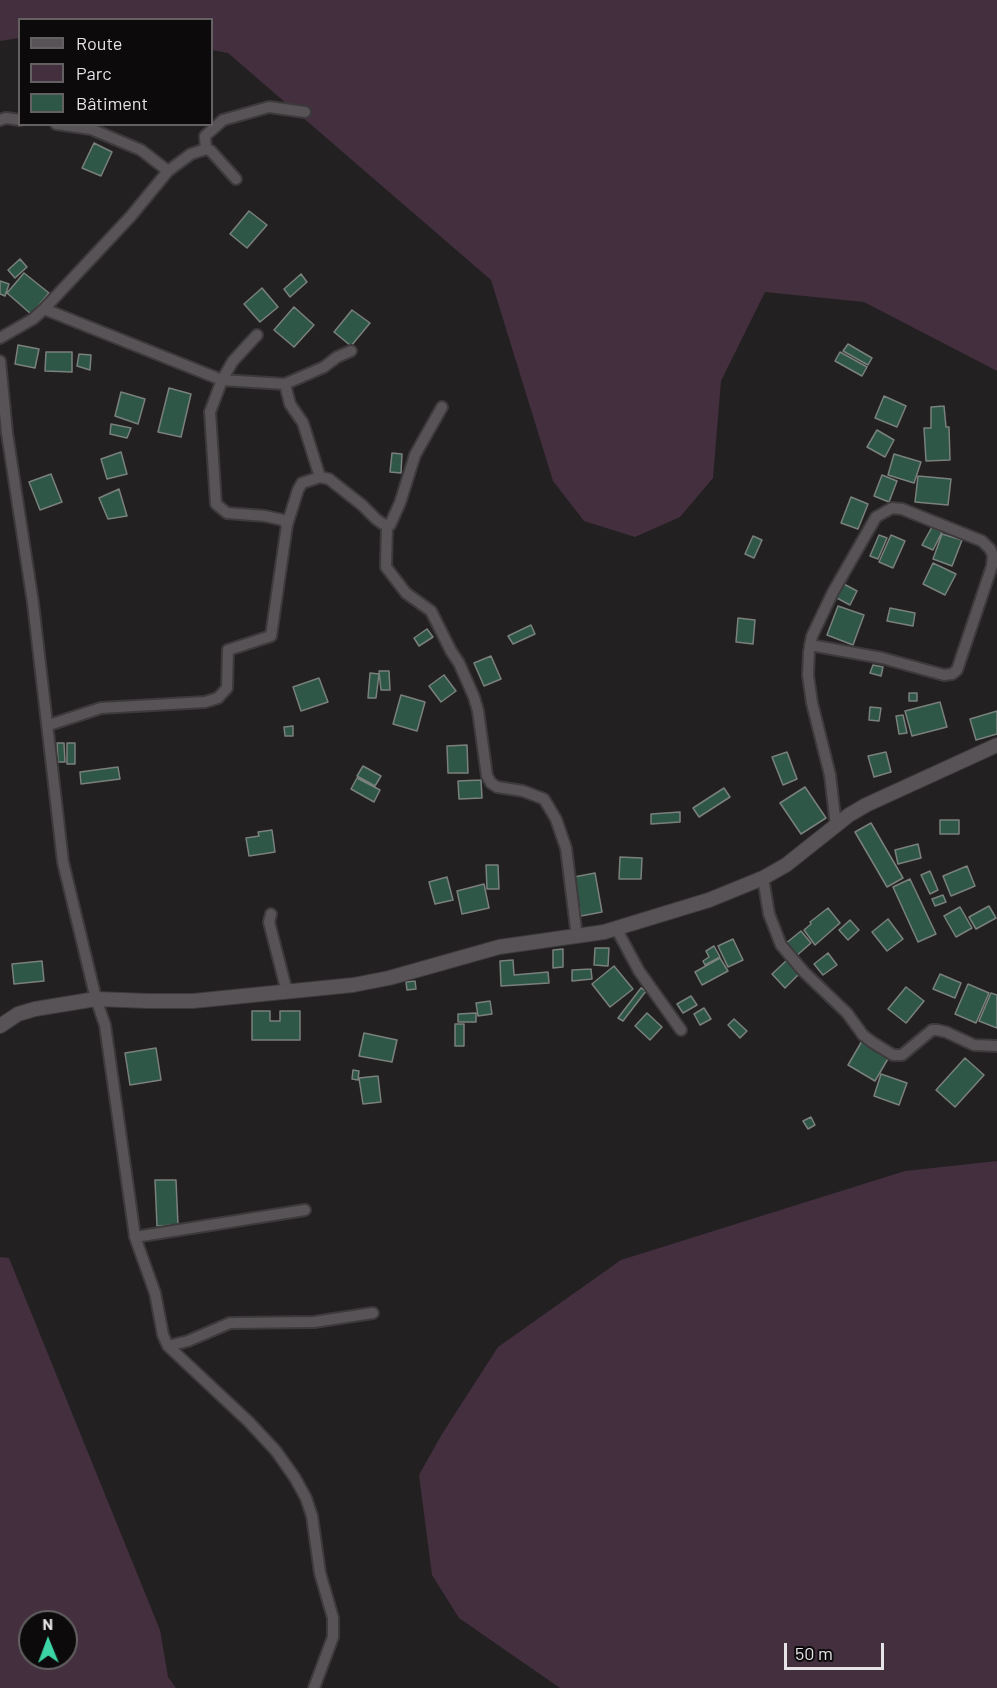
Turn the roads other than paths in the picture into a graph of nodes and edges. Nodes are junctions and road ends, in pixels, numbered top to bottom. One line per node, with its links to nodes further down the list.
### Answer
1 (305, 112): 5 (street)
2 (0, 120): 3 (street)
3 (18, 120)
4 (70, 126): 6 (street)
5 (206, 149): 6 (street); 7 (street)
6 (168, 171): 8 (street)
7 (236, 179)
8 (44, 309): 10 (street); 13 (street)
9 (257, 335): 13 (street)
10 (0, 338)
11 (351, 351): 14 (street)
12 (0, 361): 22 (street)
13 (222, 380): 14 (street); 17 (street)
14 (285, 384): 16 (street)
15 (442, 407): 18 (street)
16 (320, 477): 17 (street); 18 (street)
17 (287, 525): 22 (street)
18 (387, 525): 28 (street)
19 (997, 544): 20 (street)
20 (993, 555): 21 (street); 21 (street)
21 (810, 645): 24 (street)
22 (49, 725): 30 (street)
23 (997, 745): 24 (street)
24 (836, 826): 25 (street)
25 (764, 878): 27 (street); 33 (street)
26 (271, 914): 29 (street)
27 (616, 928): 28 (street); 32 (street)
28 (577, 937): 29 (street)
29 (287, 992): 30 (street)
30 (96, 999): 31 (street); 35 (street)
31 (0, 1026)
32 (681, 1030)
33 (997, 1046)
34 (305, 1210): 35 (street)
35 (135, 1237): 37 (street)
36 (373, 1313): 37 (street)
37 (168, 1346): 38 (street)
38 (314, 1688)

